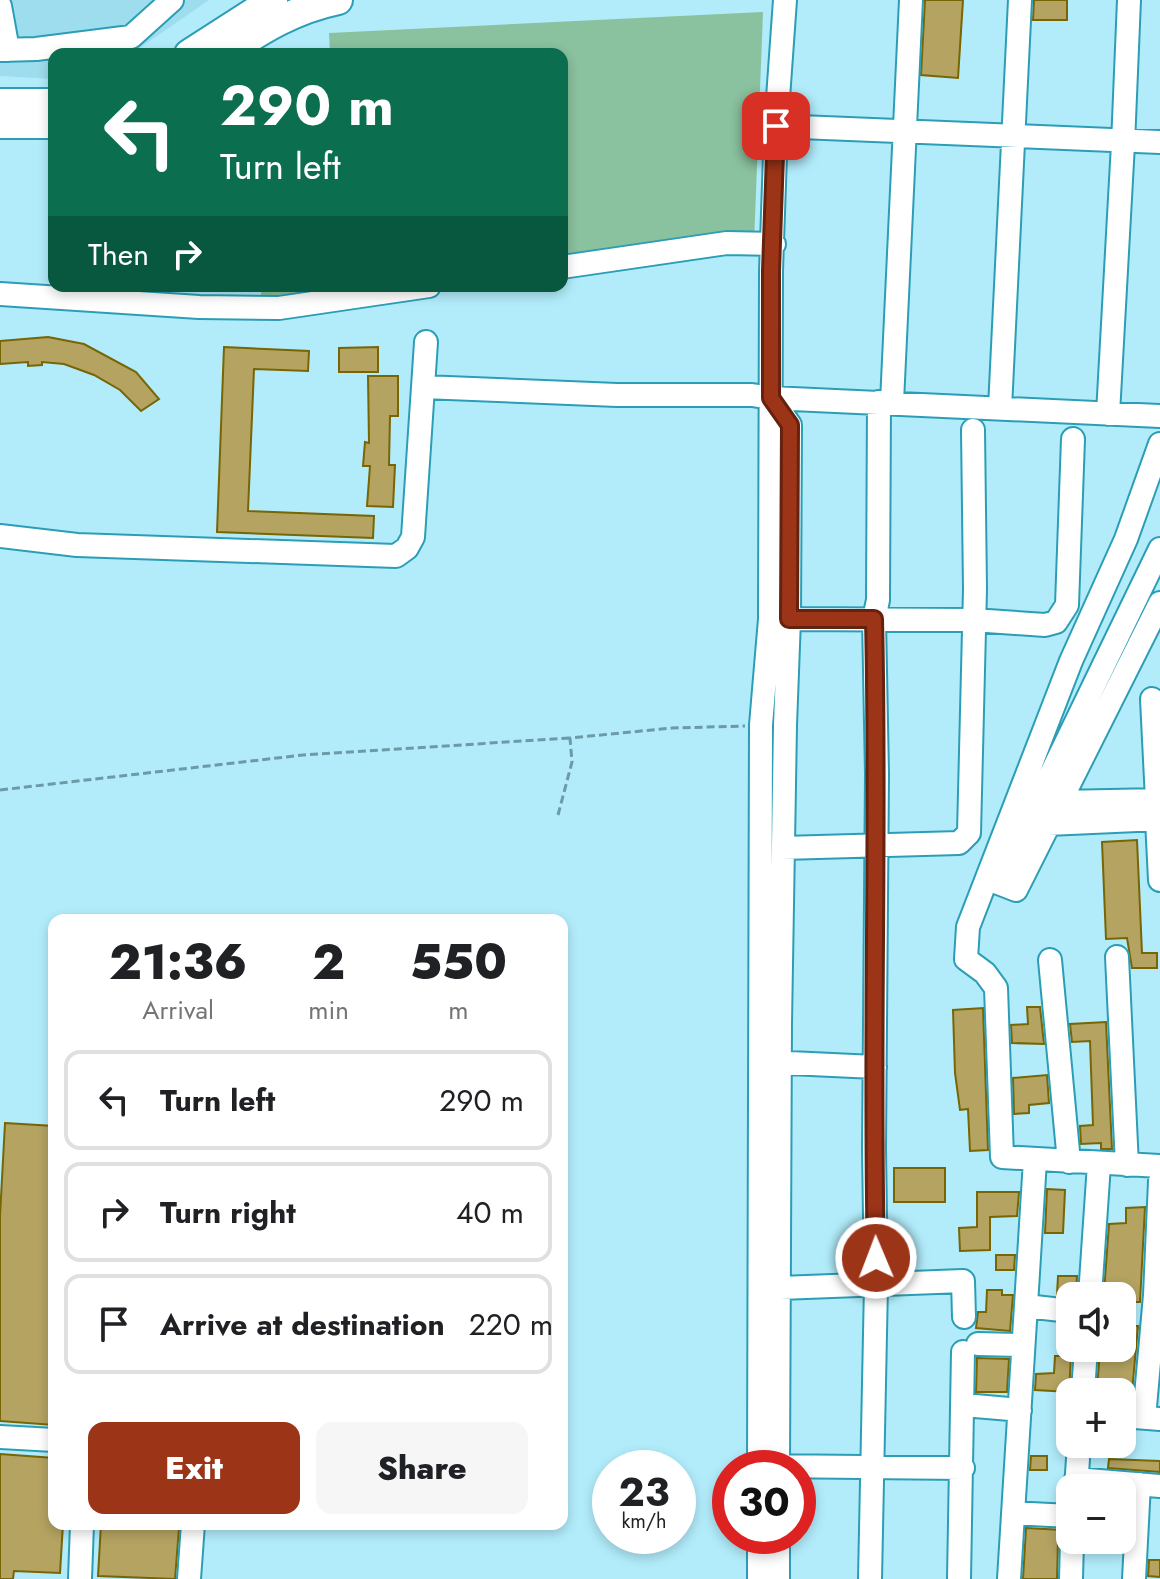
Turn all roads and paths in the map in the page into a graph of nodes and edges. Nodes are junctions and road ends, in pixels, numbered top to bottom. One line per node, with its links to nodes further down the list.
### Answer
1 (172, 0): 11 (street)
2 (273, 0): 9 (main road)
3 (338, 0): 10 (main road)
4 (785, 0): 16 (street)
5 (911, 0): 17 (street)
6 (1020, 0): 18 (street)
7 (1129, 0): 19 (street)
8 (0, 6): 11 (street)
9 (198, 48)
10 (235, 48)
11 (4, 50)
12 (0, 103): 13 (main road)
13 (48, 103)
14 (0, 124): 15 (main road)
15 (48, 124)
16 (776, 126): 17 (street); 21 (street)
17 (905, 131): 18 (street); 28 (street)
18 (1012, 135): 19 (street); 29 (street)
19 (1123, 140): 20 (street); 30 (street)
20 (1160, 142)
21 (774, 244): 22 (street); 27 (street)
22 (568, 266)
23 (388, 292): 24 (street)
24 (0, 294)
25 (426, 342): 26 (street)
26 (423, 387): 27 (street); 35 (street)
27 (771, 398): 28 (street); 38 (street); 42 (street)
28 (886, 402): 29 (street); 39 (street)
29 (1000, 408): 30 (street)
30 (1108, 414): 31 (street)
31 (1160, 416)
32 (973, 430): 40 (street)
33 (1073, 439): 40 (street)
34 (1160, 444): 58 (street)
35 (0, 536)
36 (1160, 549): 50 (street)
37 (1160, 603): 45 (street)
38 (789, 619): 39 (street); 47 (street)
39 (874, 619): 40 (street); 51 (street)
40 (973, 620): 51 (street)
41 (1152, 699): 48 (street)
42 (761, 725): 43 (path); 46 (street)
43 (570, 738): 44 (path); 49 (path)
44 (0, 790)
45 (1059, 802): 48 (street); 50 (street)
46 (761, 806): 47 (street); 56 (street)
47 (783, 806): 52 (street)
48 (1159, 810): 50 (street); 53 (street)
49 (558, 815)
50 (1048, 824)
51 (877, 845): 52 (street); 57 (street)
52 (783, 848): 56 (street)
53 (1160, 880)
54 (1117, 957): 61 (street)
55 (1050, 960): 59 (street)
56 (770, 1062): 57 (street); 66 (street); 76 (street)
57 (875, 1067): 65 (street)
58 (1035, 1160): 59 (street); 67 (street)
59 (1069, 1162): 60 (street)
60 (1099, 1164): 61 (street); 64 (street)
61 (1127, 1165): 62 (street)
62 (1160, 1166)
63 (1160, 1181): 73 (street)
64 (1091, 1282)
65 (876, 1285): 66 (street); 69 (street); 79 (street)
66 (780, 1288): 77 (street)
67 (1026, 1306): 68 (street); 70 (street)
68 (1056, 1309)
69 (964, 1317)
70 (1023, 1345): 72 (street); 80 (street)
71 (975, 1406): 72 (street)
72 (1020, 1410): 82 (street)
73 (1142, 1418)
74 (0, 1437): 75 (street)
75 (48, 1440)
76 (768, 1450)
77 (769, 1450)
78 (816, 1467): 79 (street)
79 (872, 1467): 80 (street); 93 (street)
80 (963, 1468): 94 (street)
81 (1150, 1485): 97 (street)
82 (1013, 1513): 83 (street); 95 (street)
83 (1056, 1515)
84 (82, 1530): 89 (street)
85 (193, 1530): 90 (street)
86 (759, 1554): 91 (street)
87 (778, 1554): 92 (street)
88 (1072, 1554): 96 (street)
89 (80, 1579)
90 (189, 1579)
91 (759, 1579)
92 (778, 1579)
93 (870, 1579)
94 (959, 1579)
95 (1009, 1579)
96 (1071, 1579)
97 (1134, 1579)

